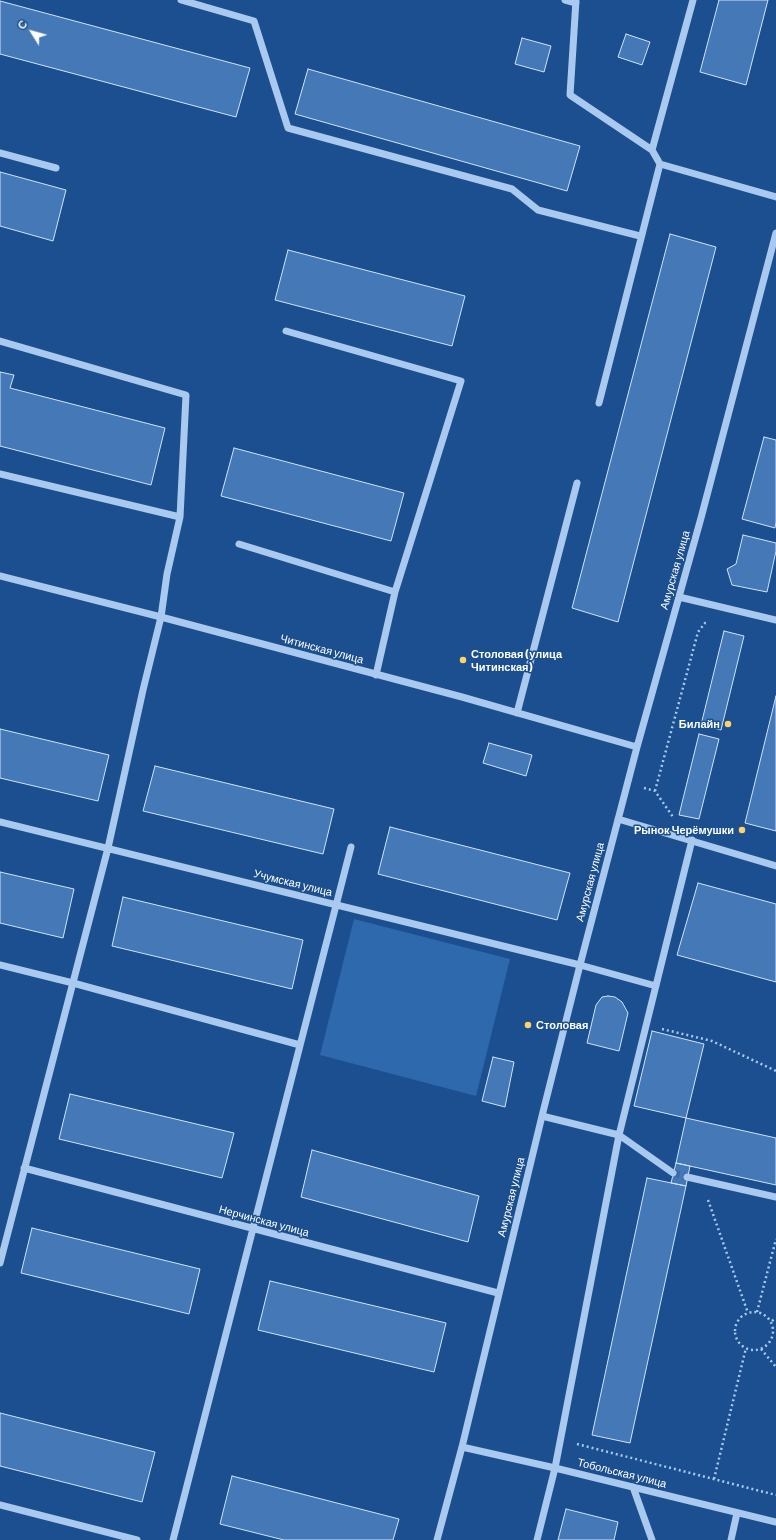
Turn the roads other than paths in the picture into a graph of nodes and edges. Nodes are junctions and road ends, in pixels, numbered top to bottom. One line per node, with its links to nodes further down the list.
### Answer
1 (181, 0): 11 (street)
2 (564, 0): 4 (street)
3 (693, 0): 5 (street)
4 (576, 1): 5 (street)
5 (652, 150): 7 (street)
6 (0, 153): 8 (street)
7 (660, 164): 9 (street); 11 (street)
8 (56, 168)
9 (776, 197)
10 (776, 234): 21 (street, Амурская улица)
11 (640, 236): 14 (street)
12 (286, 331): 20 (street)
13 (0, 341): 17 (street)
14 (599, 403)
15 (0, 474): 17 (street)
16 (577, 483): 25 (street)
17 (180, 517): 22 (street)
18 (239, 544): 20 (street)
19 (0, 576): 22 (street, Читинская улица)
20 (395, 592): 24 (street)
21 (679, 597): 23 (street); 26 (street, Амурская улица)
22 (161, 617): 24 (street, Читинская улица); 31 (street)
23 (776, 620)
24 (376, 675): 25 (street, Читинская улица)
25 (516, 712): 26 (street, Читинская улица)
26 (637, 747): 27 (street, Амурская улица)
27 (618, 819): 29 (street); 35 (street, Амурская улица)
28 (0, 822): 31 (street, Учумская улица)
29 (692, 840): 32 (street); 37 (street)
30 (351, 847): 33 (street)
31 (108, 848): 33 (street, Учумская улица); 36 (street)
32 (776, 866)
33 (336, 906): 35 (street, Учумская улица); 38 (street)
34 (0, 965): 36 (street)
35 (580, 965): 37 (street, Учумская улица); 39 (street, Амурская улица)
36 (73, 983): 38 (street); 41 (street)
37 (656, 986): 40 (street)
38 (300, 1045): 45 (street)
39 (542, 1116): 40 (street); 47 (street, Амурская улица)
40 (619, 1135): 42 (street); 49 (street)
41 (24, 1168): 45 (street, Нерчинская улица); 46 (street)
42 (673, 1173)
43 (687, 1177): 44 (street)
44 (776, 1197)
45 (253, 1229): 47 (street, Нерчинская улица); 55 (street)
46 (0, 1263)
47 (498, 1293): 48 (street, Амурская улица)
48 (462, 1447): 49 (street, Тобольская улица); 56 (street, Амурская улица)
49 (555, 1468): 50 (street, Тобольская улица); 57 (street)
50 (633, 1487): 52 (street, Тобольская улица); 58 (street)
51 (0, 1505): 54 (street)
52 (738, 1513): 53 (street, Тобольская улица); 59 (street)
53 (776, 1522)
54 (137, 1540)
55 (173, 1540)
56 (437, 1540)
57 (537, 1540)
58 (652, 1540)
59 (731, 1540)

